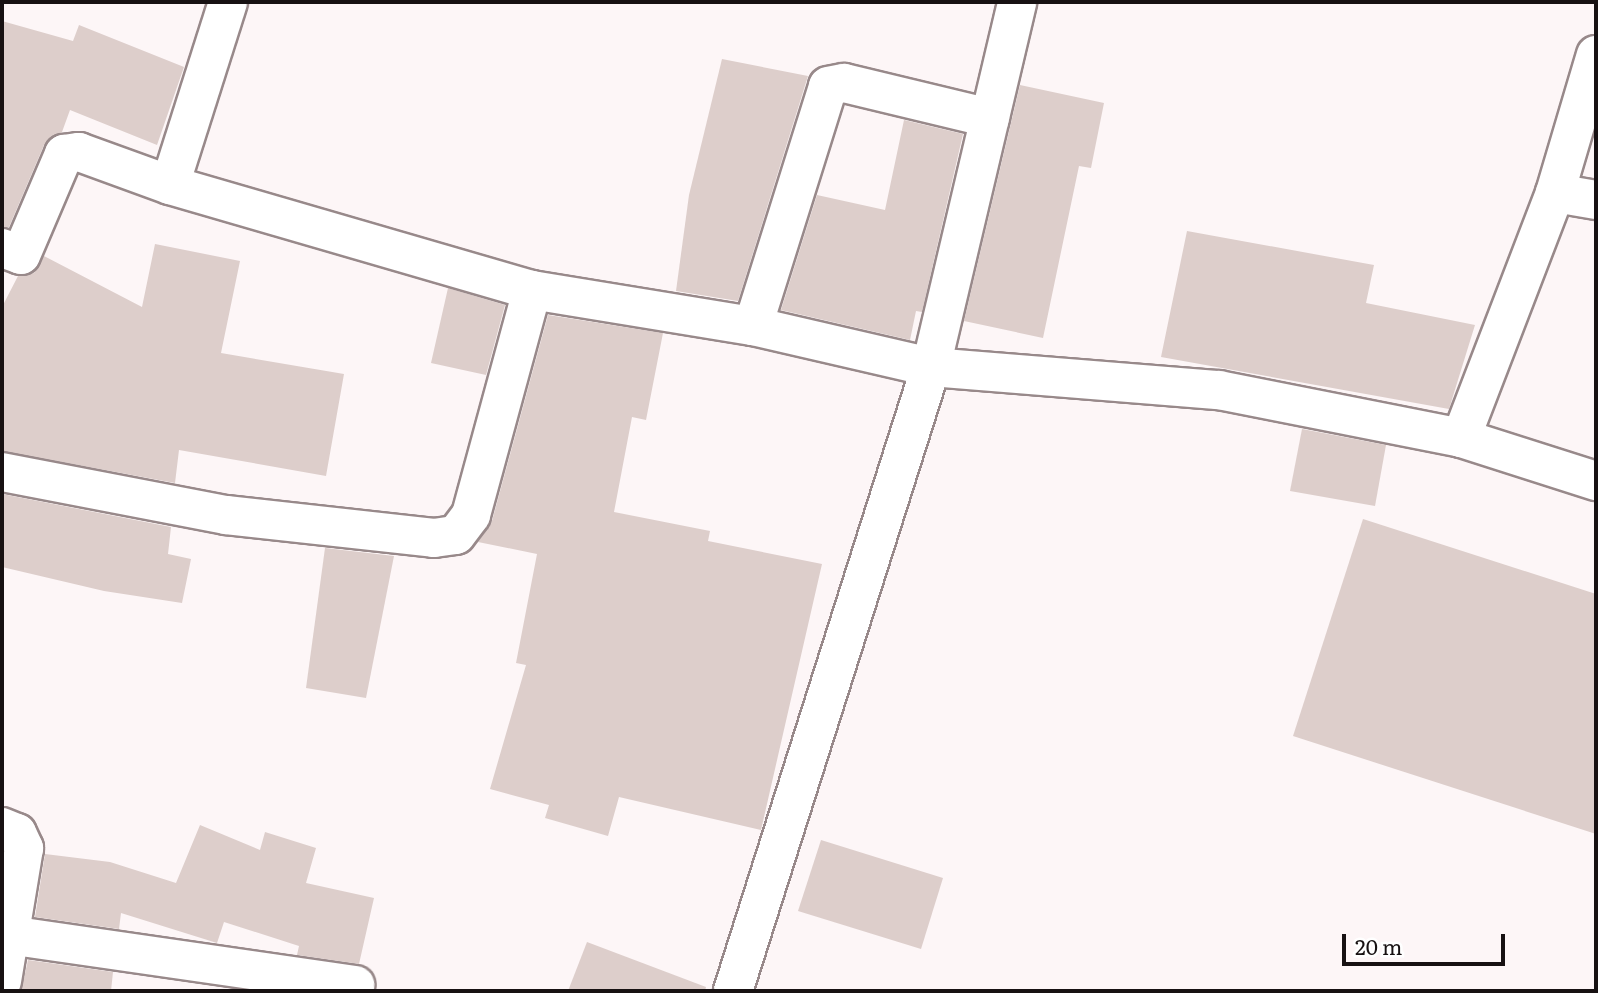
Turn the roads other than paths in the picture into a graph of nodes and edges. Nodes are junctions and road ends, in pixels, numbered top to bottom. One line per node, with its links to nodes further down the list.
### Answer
1 (228, 2): 5 (street)
2 (1017, 2): 4 (street)
3 (1596, 55): 6 (street)
4 (990, 118): 10 (street); 11 (street)
5 (170, 185): 8 (street); 9 (street)
6 (1555, 193): 7 (street); 12 (street)
7 (1596, 201)
8 (8, 259)
9 (532, 290): 10 (street); 13 (street)
10 (753, 326): 11 (street)
11 (931, 367): 12 (street); 19 (street)
12 (1461, 438): 14 (street)
13 (2, 471)
14 (1596, 481)
15 (2, 827): 16 (street)
16 (8, 935): 17 (street); 18 (street)
17 (2, 981)
18 (355, 985)
19 (733, 991)

